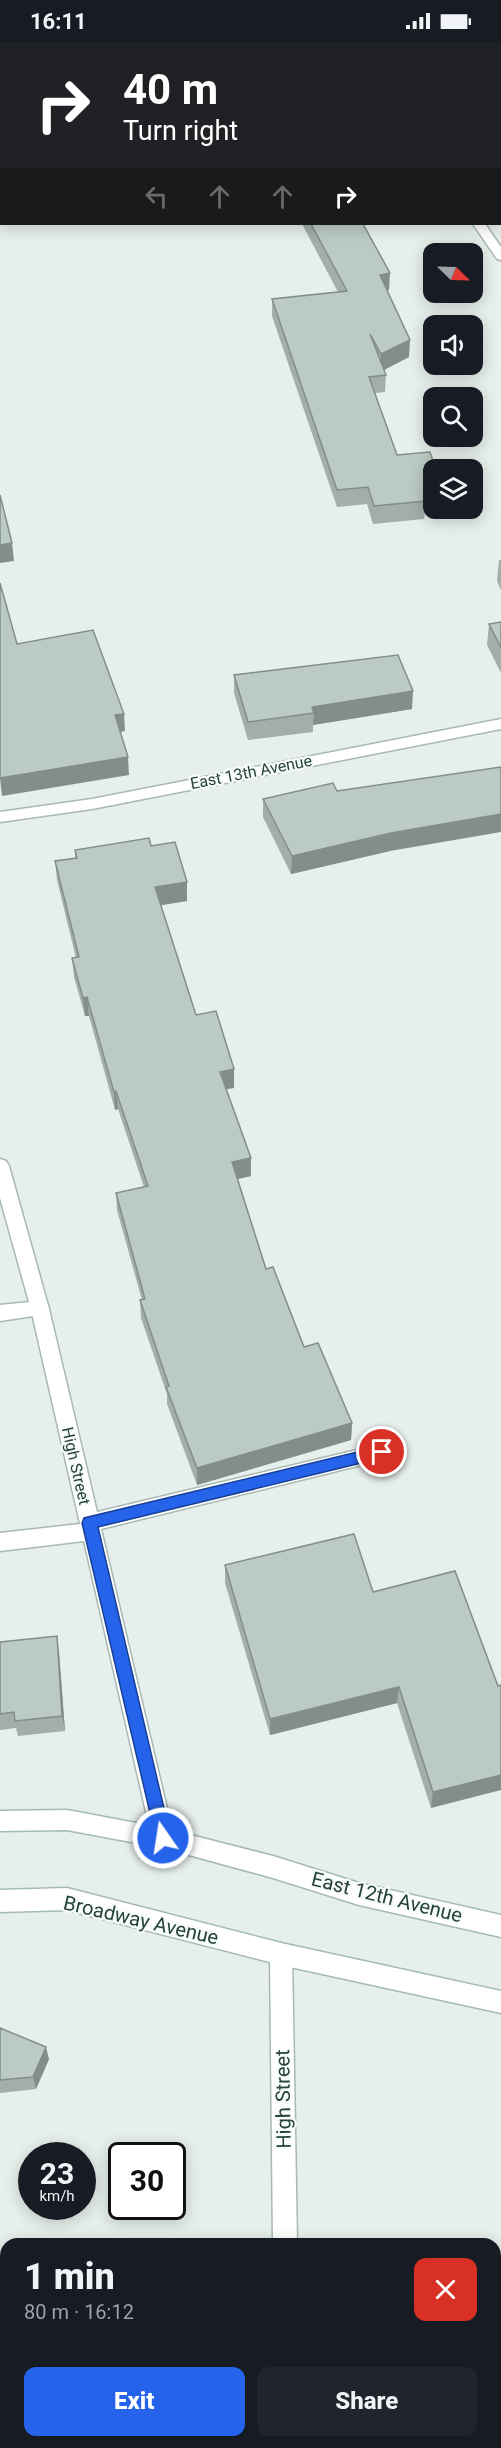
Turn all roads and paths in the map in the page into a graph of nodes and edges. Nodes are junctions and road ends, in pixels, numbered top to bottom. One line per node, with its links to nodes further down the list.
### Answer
1 (480, 225): 2 (street)
2 (501, 256)
3 (501, 724): 4 (street, East 13th Avenue)
4 (0, 817)
5 (0, 1166): 6 (street, High Street)
6 (40, 1309): 7 (street); 9 (street, High Street)
7 (0, 1313)
8 (382, 1452): 9 (street)
9 (90, 1527): 10 (street); 12 (street, High Street)
10 (0, 1542)
11 (0, 1821): 12 (street)
12 (163, 1838): 14 (street, East 12th Avenue)
13 (0, 1900): 15 (street, Broadway Avenue)
14 (501, 1926)
15 (281, 1954): 16 (street); 17 (street, High Street)
16 (501, 2002)
17 (285, 2238)

